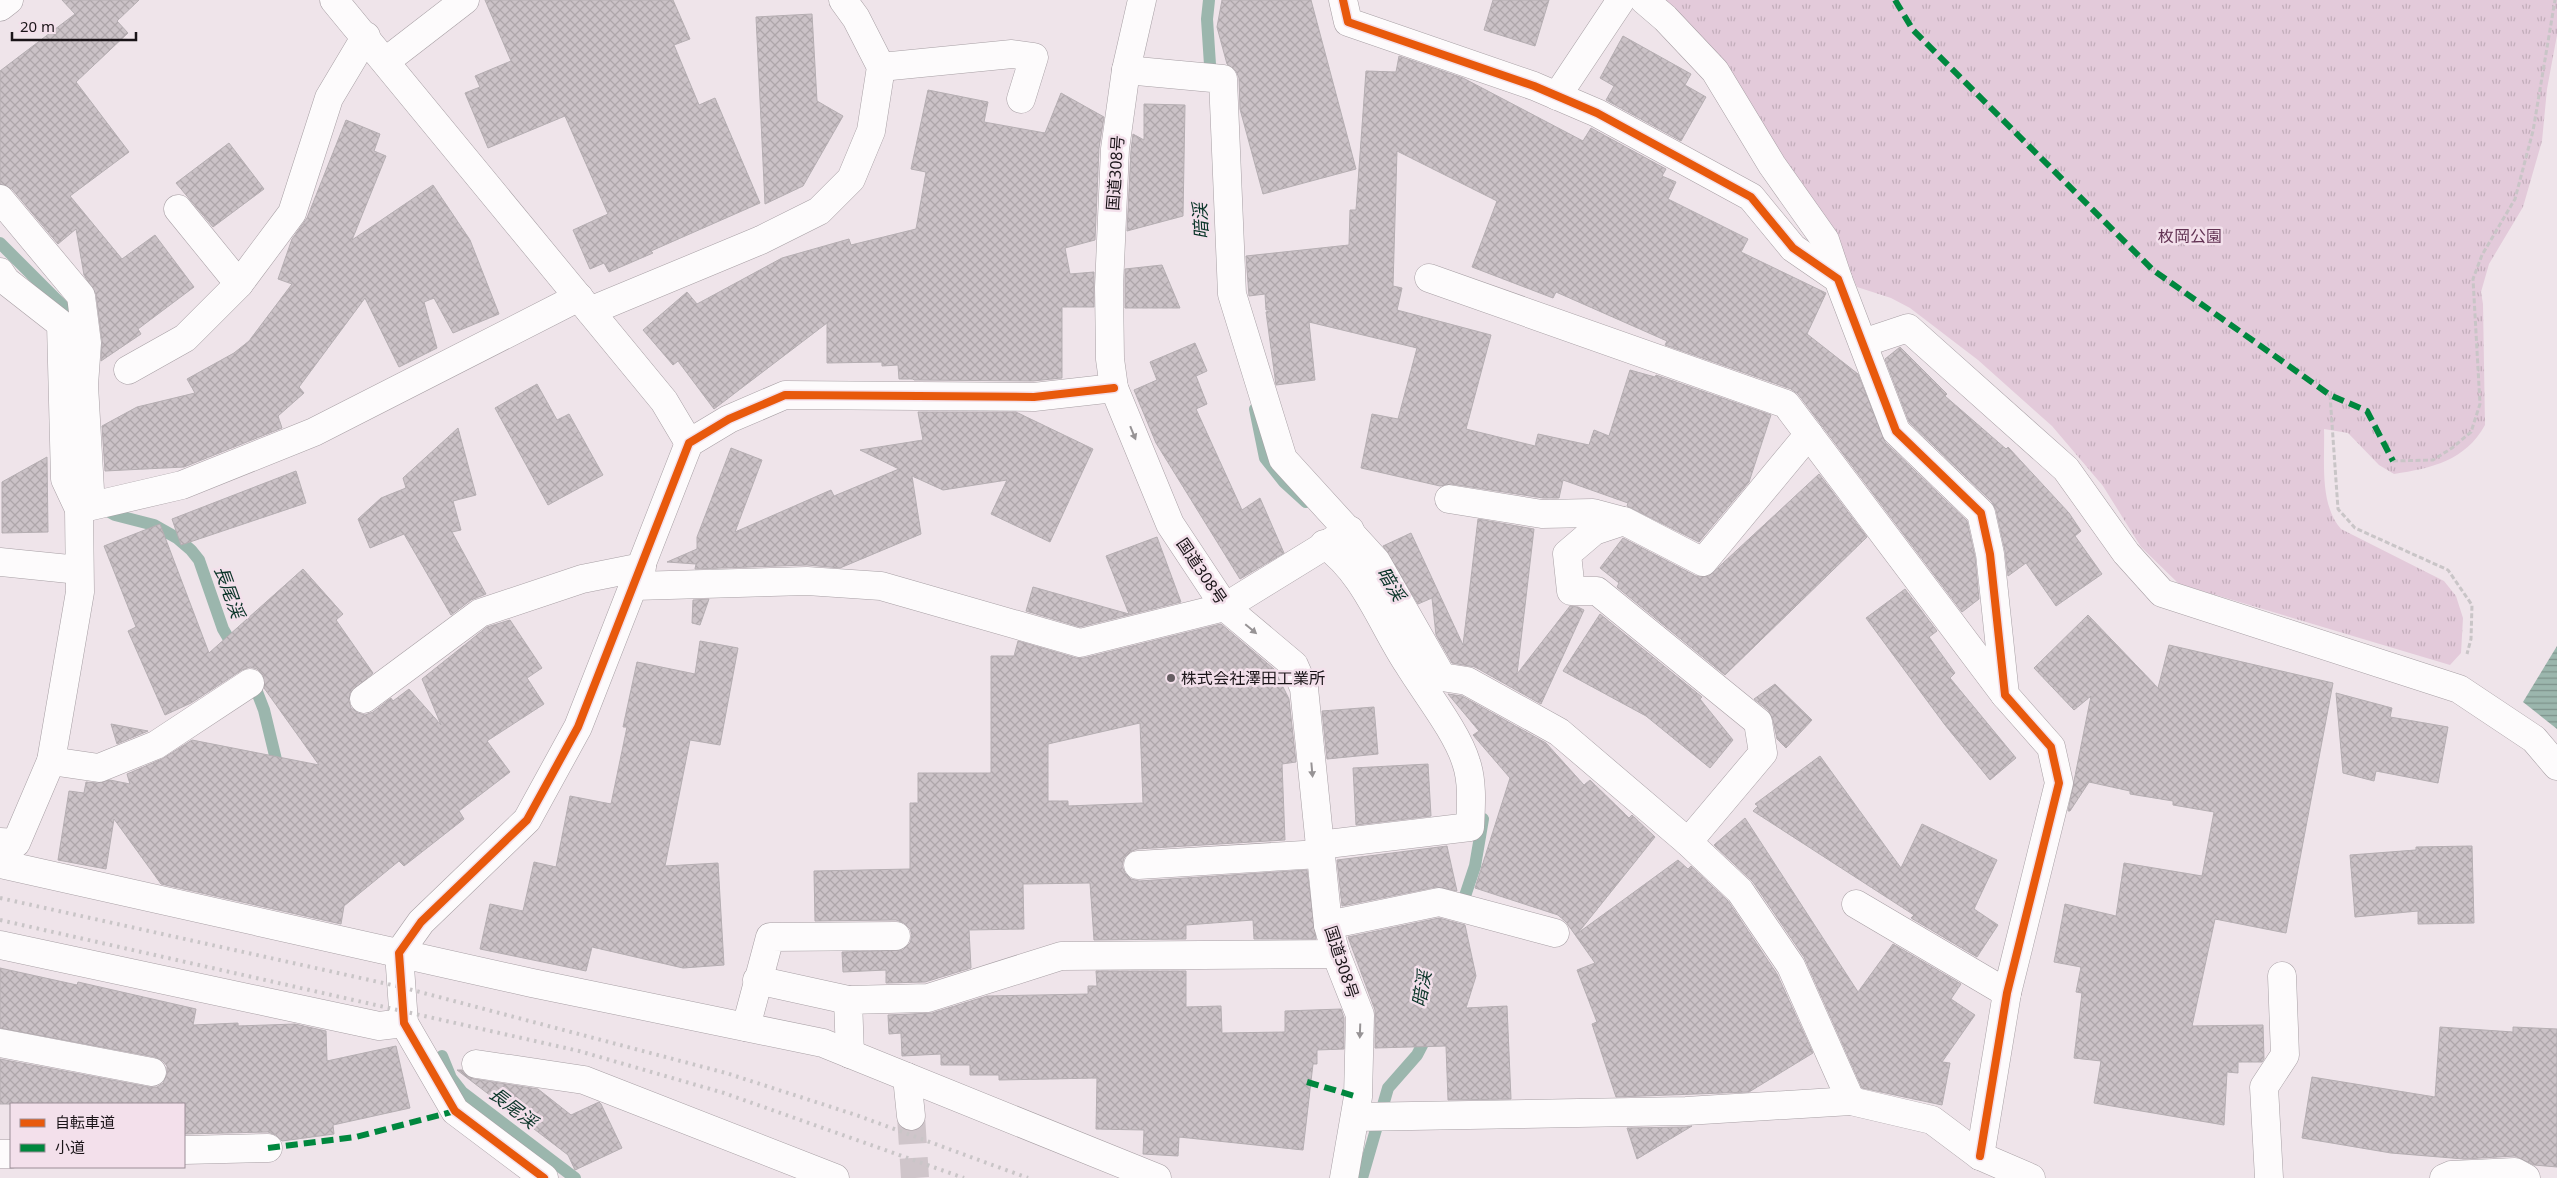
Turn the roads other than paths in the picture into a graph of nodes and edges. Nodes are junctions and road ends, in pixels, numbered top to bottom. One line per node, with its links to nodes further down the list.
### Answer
1 (9, 0): 9 (main road)
2 (334, 0): 10 (main road)
3 (465, 0): 11 (main road)
4 (843, 0): 12 (main road)
5 (1142, 0): 13 (main road, 国道308号)
6 (1344, 0): 14 (main road)
7 (1621, 0): 14 (main road)
8 (1644, 0): 20 (main road)
9 (0, 7)
10 (366, 36): 11 (main road); 21 (main road)
11 (386, 61): 22 (main road)
12 (881, 67): 15 (main road); 22 (main road)
13 (1126, 70): 25 (main road, 国道308号); 31 (main road)
14 (1557, 96): 20 (main road)
15 (1021, 99)
16 (0, 198): 29 (main road)
17 (178, 209): 21 (main road)
18 (1429, 278): 26 (main road)
19 (2, 279): 29 (main road)
20 (1838, 279): 23 (main road)
21 (238, 284): 24 (main road)
22 (584, 304): 27 (main road); 29 (main road)
23 (1863, 343): 37 (main road); 40 (main road)
24 (128, 370)
25 (1114, 388): 27 (main road); 35 (main road, 国道308号, one-way to 35)
26 (1809, 434): 30 (main road); 37 (main road)
27 (689, 443): 34 (main road)
28 (1450, 499): 30 (main road)
29 (79, 509): 33 (main road)
30 (1624, 521): 42 (main road)
31 (1339, 536): 35 (main road); 42 (main road); 43 (main road)
32 (0, 562): 33 (main road)
33 (79, 570): 39 (main road)
34 (638, 577): 35 (main road); 38 (main road); 51 (main road)
35 (1225, 607): 43 (main road, 国道308号, one-way to 43)
36 (250, 683): 39 (main road)
37 (2005, 695): 55 (main road)
38 (364, 699)
39 (51, 761): 41 (main road)
40 (2557, 766)
41 (0, 842)
42 (1688, 842): 64 (main road)
43 (1319, 849): 45 (main road); 47 (main road, 国道308号)
44 (0, 864): 51 (main road)
45 (1138, 865)
46 (1856, 904): 55 (main road)
47 (1328, 925): 48 (main road); 52 (main road, 国道308号)
48 (1555, 934)
49 (896, 936): 54 (main road)
50 (0, 945): 57 (main road)
51 (399, 953): 57 (main road); 58 (main road)
52 (1336, 954): 56 (main road); 66 (main road, 国道308号, one-way to 66)
53 (2282, 976): 75 (main road)
54 (757, 980): 56 (main road); 58 (main road)
55 (2007, 993): 69 (main road)
56 (848, 1000): 60 (main road)
57 (404, 1023): 70 (main road)
58 (746, 1027): 60 (main road)
59 (0, 1043): 62 (main road)
60 (850, 1054): 63 (main road)
61 (476, 1064): 71 (main road)
62 (152, 1072)
63 (907, 1077): 65 (main road); 72 (main road)
64 (1851, 1101): 66 (main road); 69 (main road)
65 (911, 1116)
66 (1371, 1117): 73 (main road, 国道308号)
67 (268, 1148): 68 (main road)
68 (185, 1150)
69 (1980, 1156): 74 (main road)
70 (544, 1178)
71 (834, 1178)
72 (1157, 1178)
73 (1344, 1178)
74 (2031, 1178)
75 (2269, 1178)
76 (2444, 1178): 77 (main road)
77 (2526, 1178)

